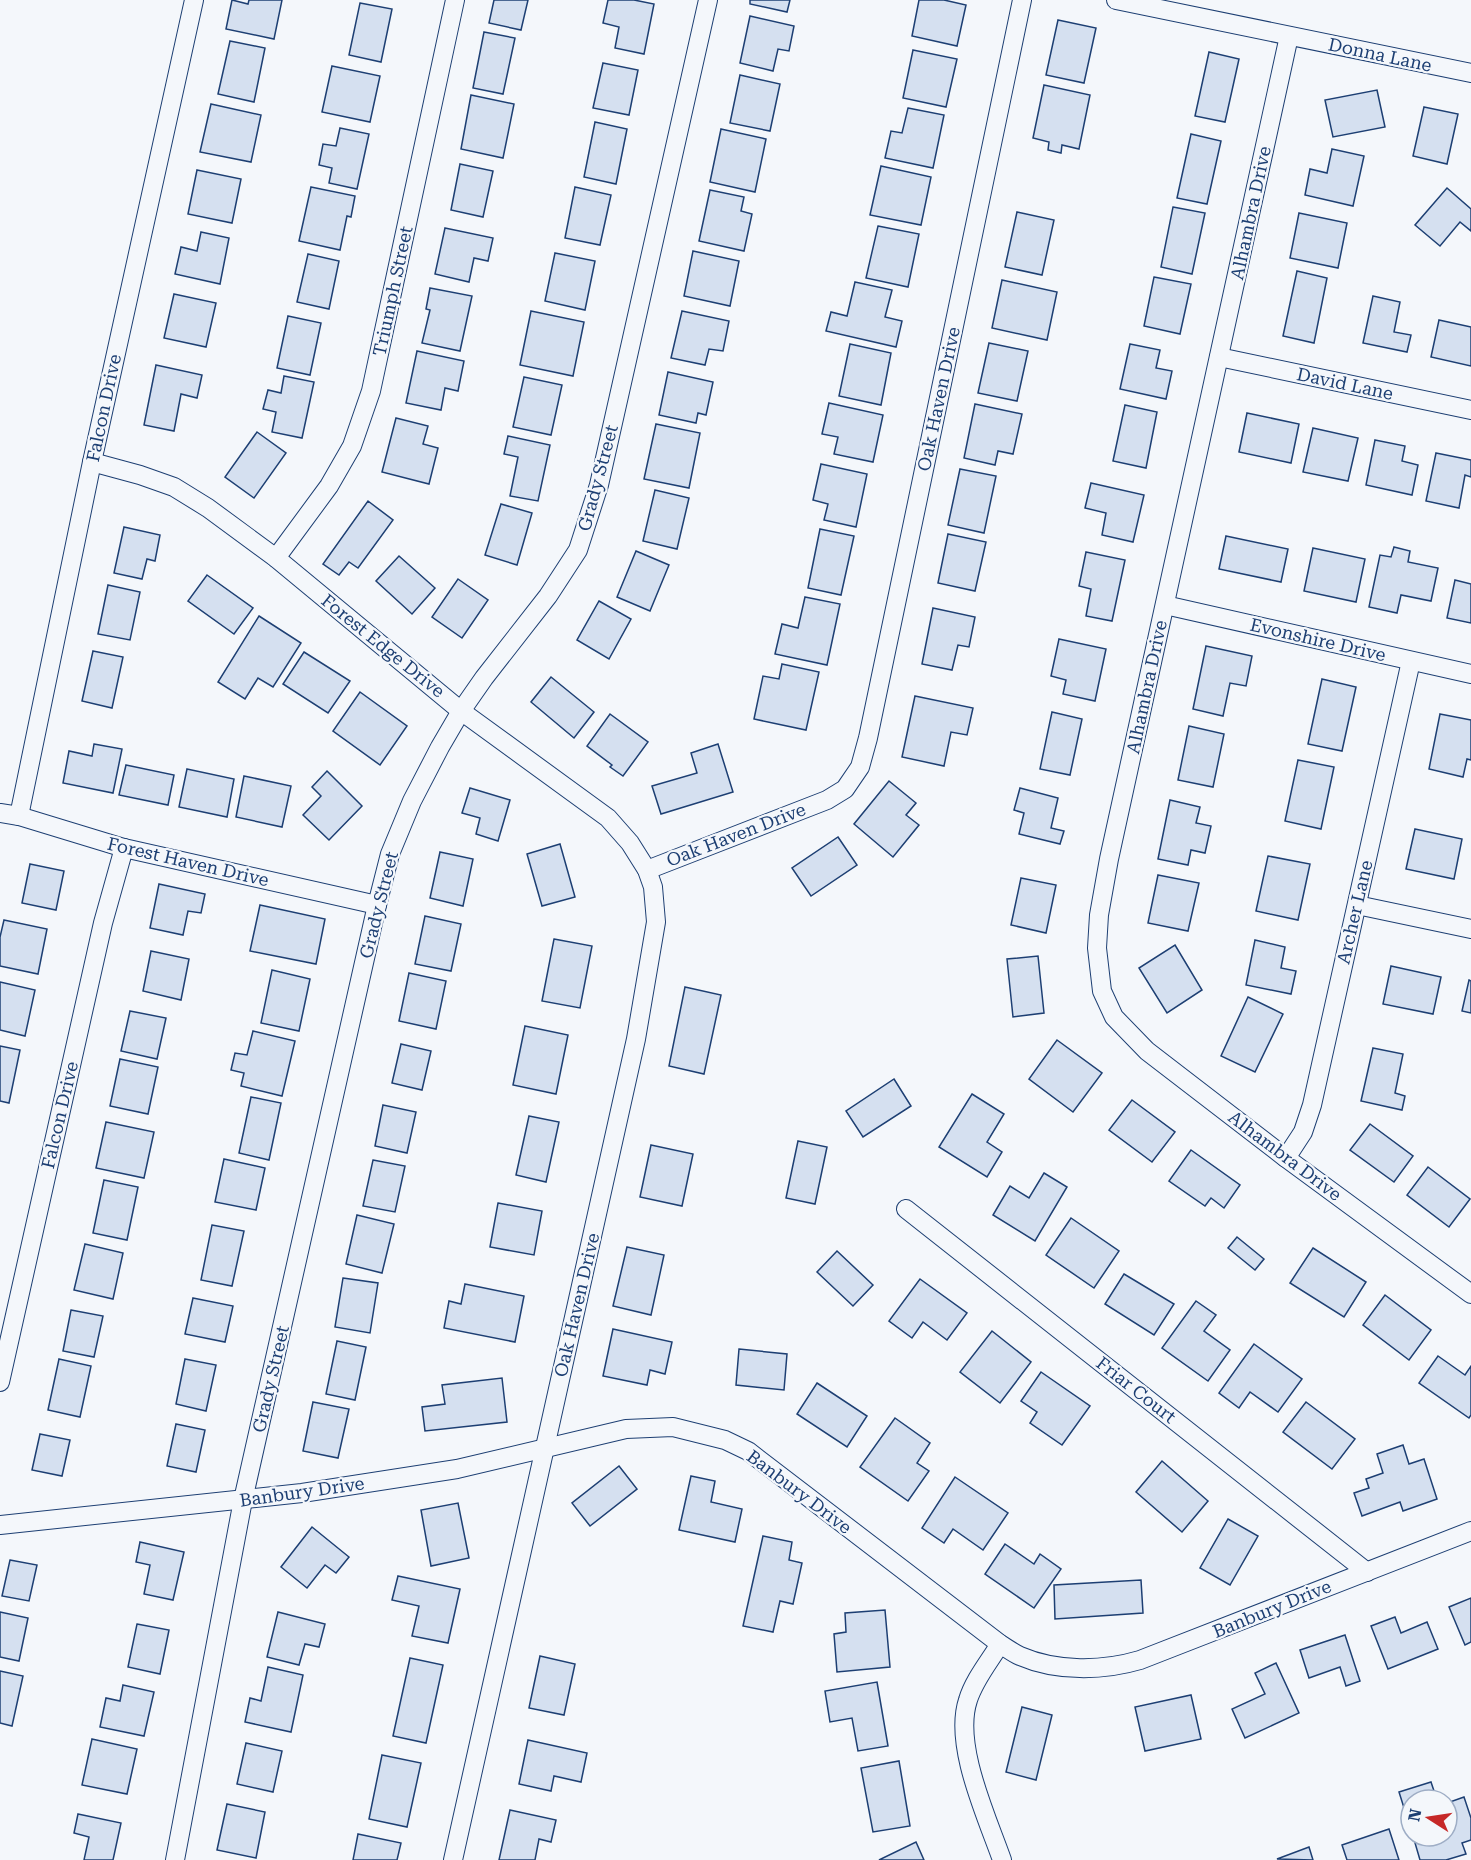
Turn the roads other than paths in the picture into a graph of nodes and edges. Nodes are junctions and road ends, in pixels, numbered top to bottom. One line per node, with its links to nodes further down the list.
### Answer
1 (194, 0): 11 (street, Falcon Drive)
2 (455, 0): 12 (street, Triumph Street)
3 (708, 0): 16 (street, Grady Street)
4 (1022, 0): 20 (street, Oak Haven Drive)
5 (1116, 0): 6 (street)
6 (1170, 5): 7 (street)
7 (1289, 36): 8 (street, Donna Lane); 9 (street, Alhambra Drive)
8 (1471, 73)
9 (1219, 357): 10 (street, David Lane); 13 (street, Alhambra Drive)
10 (1471, 410)
11 (92, 462): 12 (street, Forest Edge Drive); 18 (street, Falcon Drive)
12 (276, 558): 16 (street, Forest Edge Drive)
13 (1165, 605): 14 (street, Evonshire Drive); 24 (street, Alhambra Drive)
14 (1411, 661): 15 (street, Evonshire Drive); 22 (street, Archer Lane)
15 (1471, 674)
16 (461, 711): 20 (street, Forest Edge Drive); 21 (street, Grady Street)
17 (0, 813): 18 (street, Forest Haven Drive)
18 (19, 816): 19 (street, Forest Haven Drive)
19 (124, 848): 21 (street, Forest Haven Drive); 27 (street, Falcon Drive)
20 (647, 870): 28 (street, Oak Haven Drive)
21 (377, 905): 29 (street, Grady Street)
22 (1357, 905): 23 (street); 24 (street, Archer Lane)
23 (1471, 929)
24 (1286, 1158): 26 (street, Alhambra Drive)
25 (906, 1209): 32 (street, Friar Court)
26 (1471, 1294)
27 (0, 1382)
28 (544, 1450): 29 (street, Banbury Drive); 33 (street, Banbury Drive); 35 (street, Oak Haven Drive)
29 (243, 1500): 30 (street, Banbury Drive); 34 (street, Grady Street)
30 (0, 1525)
31 (1471, 1531): 32 (street, Banbury Drive)
32 (1367, 1572): 33 (street, Banbury Drive)
33 (1000, 1644): 36 (street)
34 (175, 1860)
35 (453, 1860)
36 (1002, 1860)

